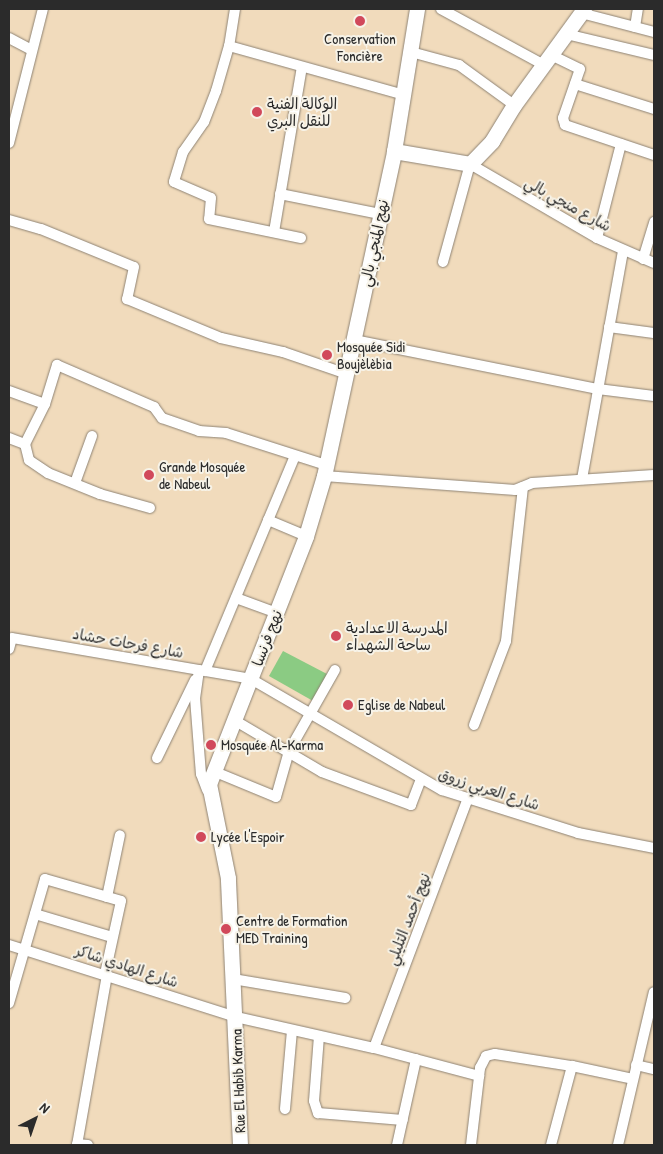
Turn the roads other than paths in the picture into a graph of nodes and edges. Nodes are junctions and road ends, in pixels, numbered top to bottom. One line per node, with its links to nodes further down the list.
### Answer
1 (43, 9): 12 (street)
2 (235, 9): 11 (street)
3 (417, 9): 13 (street, نهج المنجي بالي)
4 (441, 9): 15 (street)
5 (638, 9): 7 (street)
6 (582, 11): 7 (street); 9 (street)
7 (635, 27): 8 (street)
8 (654, 32)
9 (566, 34): 14 (street); 15 (street)
10 (9, 38): 12 (street)
11 (229, 46): 16 (street); 30 (street)
12 (32, 50): 21 (street)
13 (411, 52): 18 (street, نهج المنجي بالي); 19 (street)
14 (654, 55)
15 (548, 60): 17 (street); 19 (street)
16 (302, 67): 18 (street); 26 (street)
17 (575, 84): 20 (street); 22 (street)
18 (405, 95): 23 (street, نهج المنجي بالي)
19 (514, 105): 25 (street)
20 (654, 109)
21 (9, 142)
22 (621, 144): 24 (street); 32 (street)
23 (394, 151): 25 (street); 27 (street, نهج المنجي بالي)
24 (654, 155)
25 (470, 164): 32 (street, شارع منجي بالي); 35 (street)
26 (280, 194): 27 (street); 30 (street)
27 (380, 214): 39 (street, نهج المنجي بالي)
28 (9, 220): 40 (street)
29 (654, 222): 34 (street)
30 (274, 232): 31 (street)
31 (301, 238)
32 (597, 238): 33 (street, شارع منجي بالي)
33 (623, 251): 34 (street, شارع منجي بالي); 37 (street)
34 (643, 259): 36 (street, شارع منجي بالي)
35 (443, 262)
36 (654, 264)
37 (609, 328): 38 (street); 41 (street)
38 (654, 333)
39 (354, 340): 40 (street, نهج المنجي بالي); 41 (street)
40 (346, 374): 49 (street, نهج المنجي بالي)
41 (598, 389): 43 (street); 51 (street)
42 (9, 390): 44 (street)
43 (654, 396)
44 (45, 404): 47 (street); 48 (street)
45 (92, 436): 52 (street)
46 (9, 438): 47 (street)
47 (25, 444): 52 (street)
48 (295, 456): 49 (street); 55 (street)
49 (325, 471): 53 (street); 56 (street, نهج فرنسا)
50 (654, 475): 51 (street)
51 (582, 479): 53 (street)
52 (75, 483): 54 (street)
53 (523, 487): 65 (street)
54 (150, 508)
55 (268, 520): 56 (street); 57 (street)
56 (306, 536): 58 (street, نهج فرنسا)
57 (236, 598): 58 (street); 61 (street)
58 (277, 613): 62 (street, نهج فرنسا)
59 (9, 650): 61 (street, شارع فرحات حشاد)
60 (335, 670): 63 (street)
61 (201, 672): 62 (street, شارع فرحات حشاد); 67 (street); 70 (street)
62 (251, 679): 63 (street, شارع العربي زروق); 64 (street, نهج فرنسا)
63 (310, 714): 66 (street); 69 (street, شارع العربي زروق)
64 (234, 720): 66 (street); 68 (street, نهج فرنسا)
65 (474, 725)
66 (289, 751): 68 (street); 69 (street)
67 (158, 758)
68 (213, 771): 70 (street, نهج فرنسا)
69 (420, 781): 71 (street, شارع العربي زروق)
70 (210, 798): 80 (street, نهج فرنسا)
71 (468, 800): 73 (street, شارع العربي زروق); 87 (street, نهج أحمد التليلي)
72 (120, 835): 74 (street)
73 (654, 848)
74 (107, 897): 75 (street); 76 (street)
75 (35, 914): 76 (street); 78 (street)
76 (112, 937): 79 (street)
77 (9, 945): 78 (street, شارع الهادي شاكر)
78 (25, 950): 79 (street, شارع الهادي شاكر); 83 (street)
79 (106, 974): 84 (street, شارع الهادي شاكر); 96 (street)
80 (233, 979): 82 (street); 84 (street, Rue El Habib Karma)
81 (654, 992): 89 (street)
82 (345, 998)
83 (9, 1003)
84 (236, 1017): 85 (street, شارع الهادي شاكر); 97 (street, Rue El Habib Karma)
85 (292, 1030): 86 (street, شارع الهادي شاكر); 94 (street)
86 (319, 1036): 87 (street, شارع الهادي شاكر); 95 (street)
87 (374, 1048): 88 (street, شارع الهادي شاكر)
88 (416, 1060): 92 (street, شارع الهادي شاكر); 95 (street)
89 (636, 1065): 91 (street); 93 (street)
90 (572, 1066): 92 (street); 93 (street); 100 (street)
91 (654, 1068)
92 (479, 1076): 99 (street)
93 (633, 1079): 101 (street)
94 (286, 1109)
95 (403, 1120): 98 (street)
96 (81, 1145)
97 (240, 1145)
98 (397, 1145)
99 (471, 1145)
100 (551, 1145)
101 (618, 1145)

